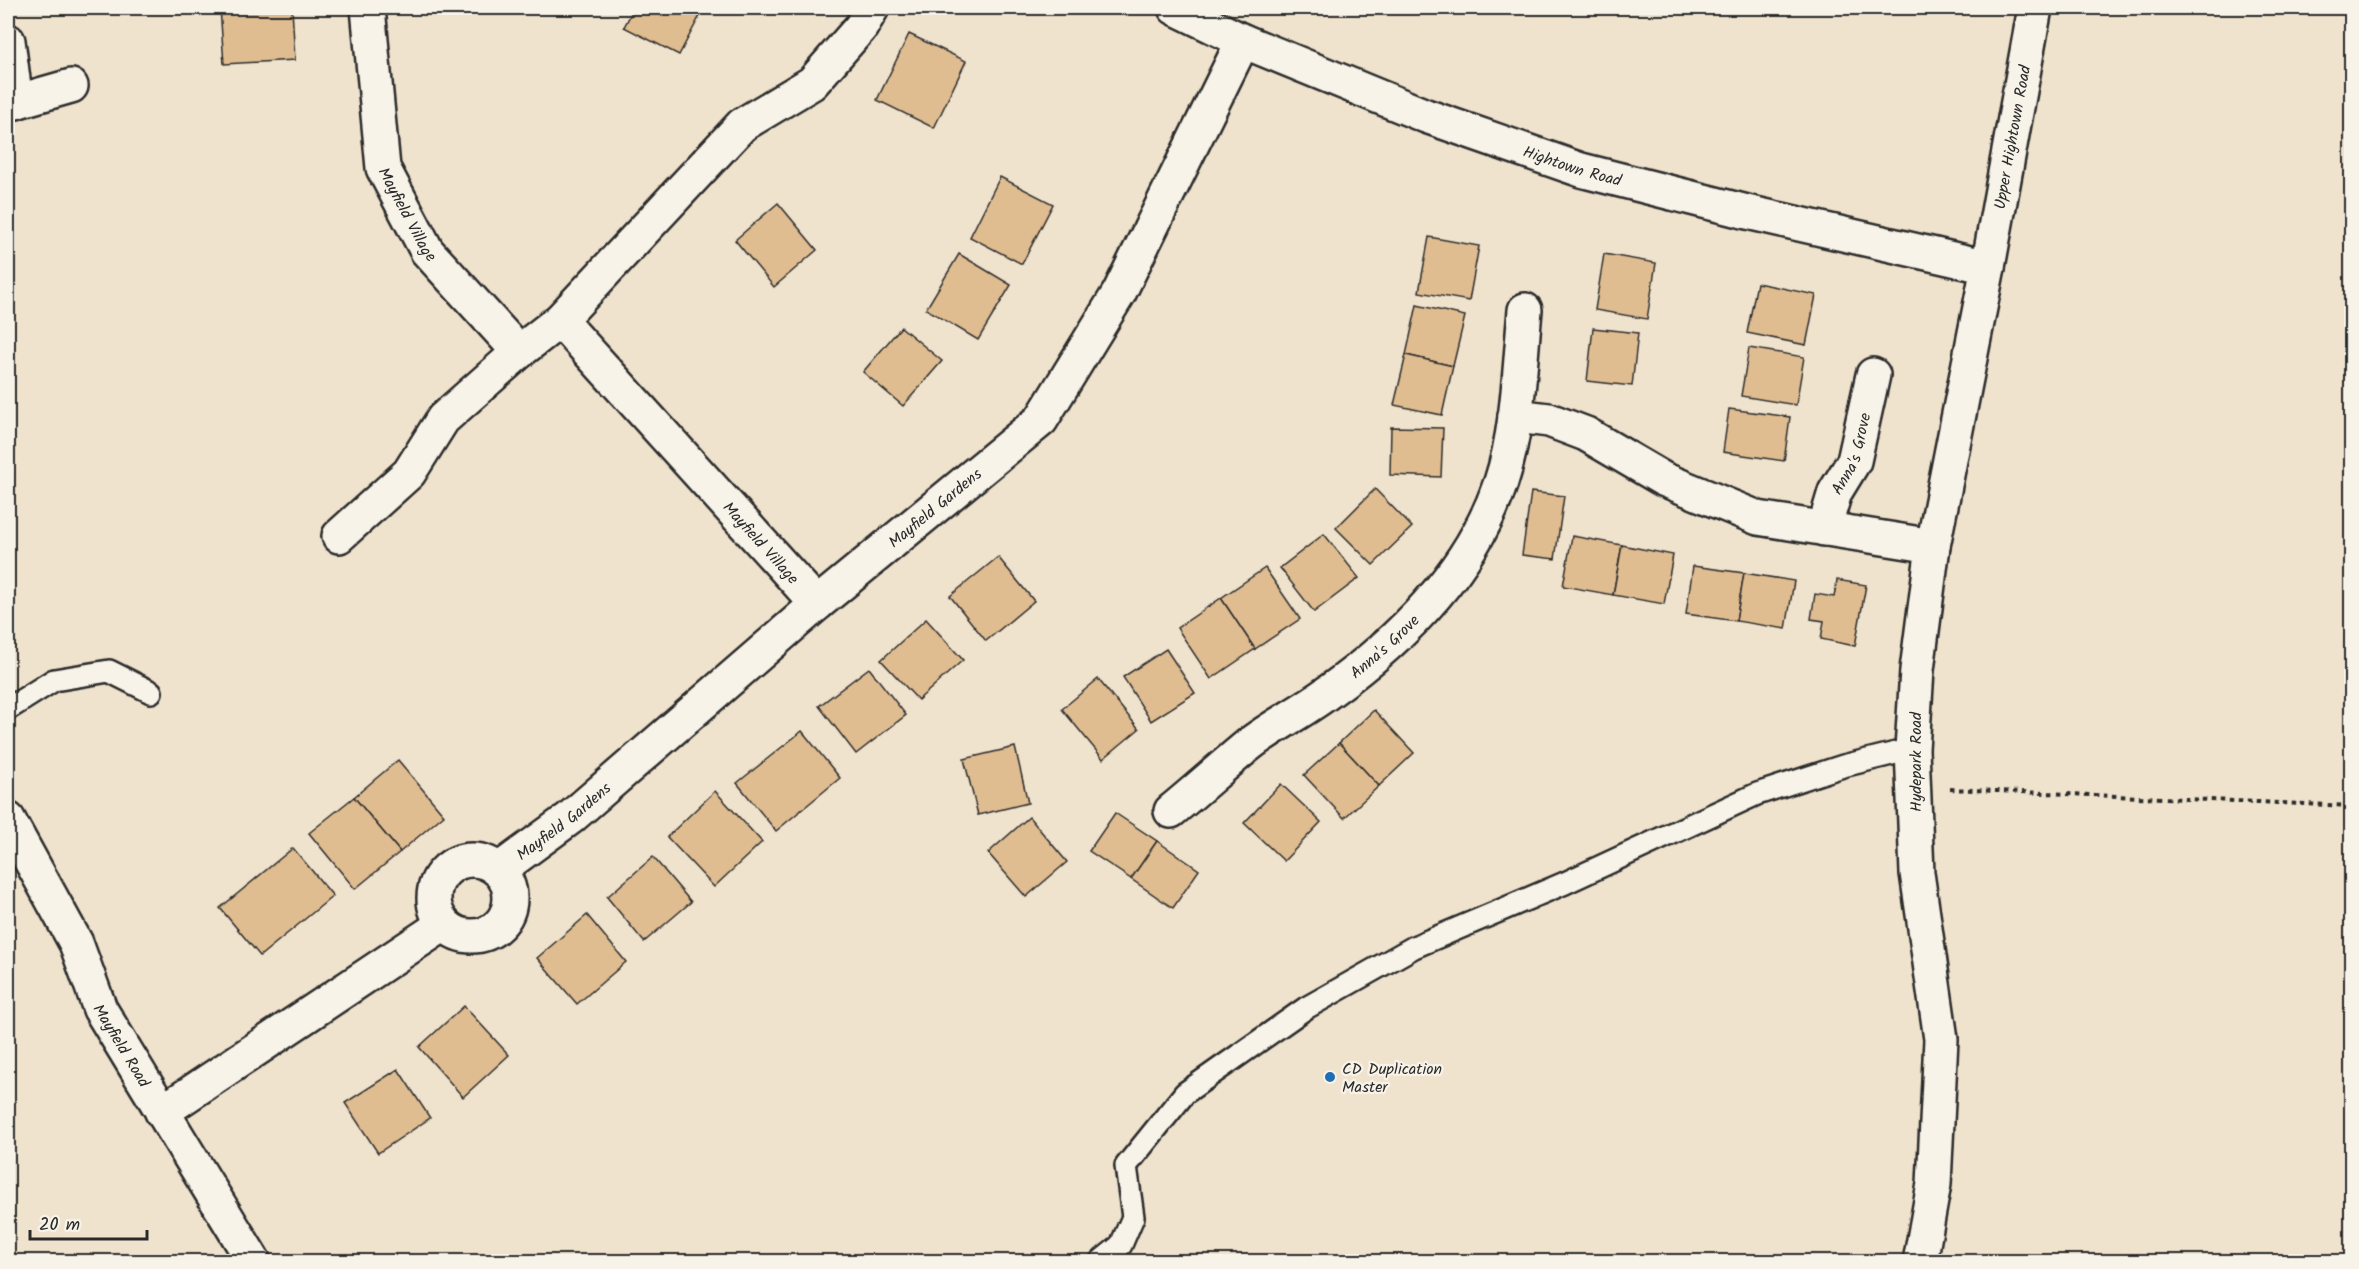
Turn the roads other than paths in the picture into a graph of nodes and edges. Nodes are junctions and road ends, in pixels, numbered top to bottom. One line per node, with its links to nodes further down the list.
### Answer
1 (368, 8): 12 (street, Mayfield Village)
2 (872, 8): 11 (street)
3 (1175, 8): 5 (street, Hightown Road)
4 (2035, 8): 9 (street, Upper Hightown Road)
5 (1243, 41): 9 (street, Hightown Road); 18 (street, Mayfield Gardens)
6 (8, 42): 8 (street)
7 (71, 86): 8 (street)
8 (12, 103)
9 (1988, 267): 17 (street, Hydepark Road)
10 (1526, 310): 14 (street, Anna's Grove)
11 (560, 320): 12 (street); 18 (street, Mayfield Village)
12 (519, 352): 16 (street)
13 (1873, 375): 15 (street, Anna's Grove)
14 (1515, 416): 15 (street); 22 (street, Anna's Grove)
15 (1824, 529): 17 (street)
16 (339, 536)
17 (1934, 546): 21 (street, Hydepark Road)
18 (817, 604): 24 (street, Mayfield Gardens)
19 (151, 692): 20 (lane)
20 (8, 709)
21 (1912, 749): 28 (lane); 29 (street, Hydepark Road)
22 (1171, 811)
23 (8, 819): 26 (street, Mayfield Road)
24 (499, 870): 25 (street); 25 (street)
25 (444, 924): 26 (street)
26 (162, 1112): 27 (street, Mayfield Road)
27 (254, 1262)
28 (1100, 1262)
29 (1920, 1262)

